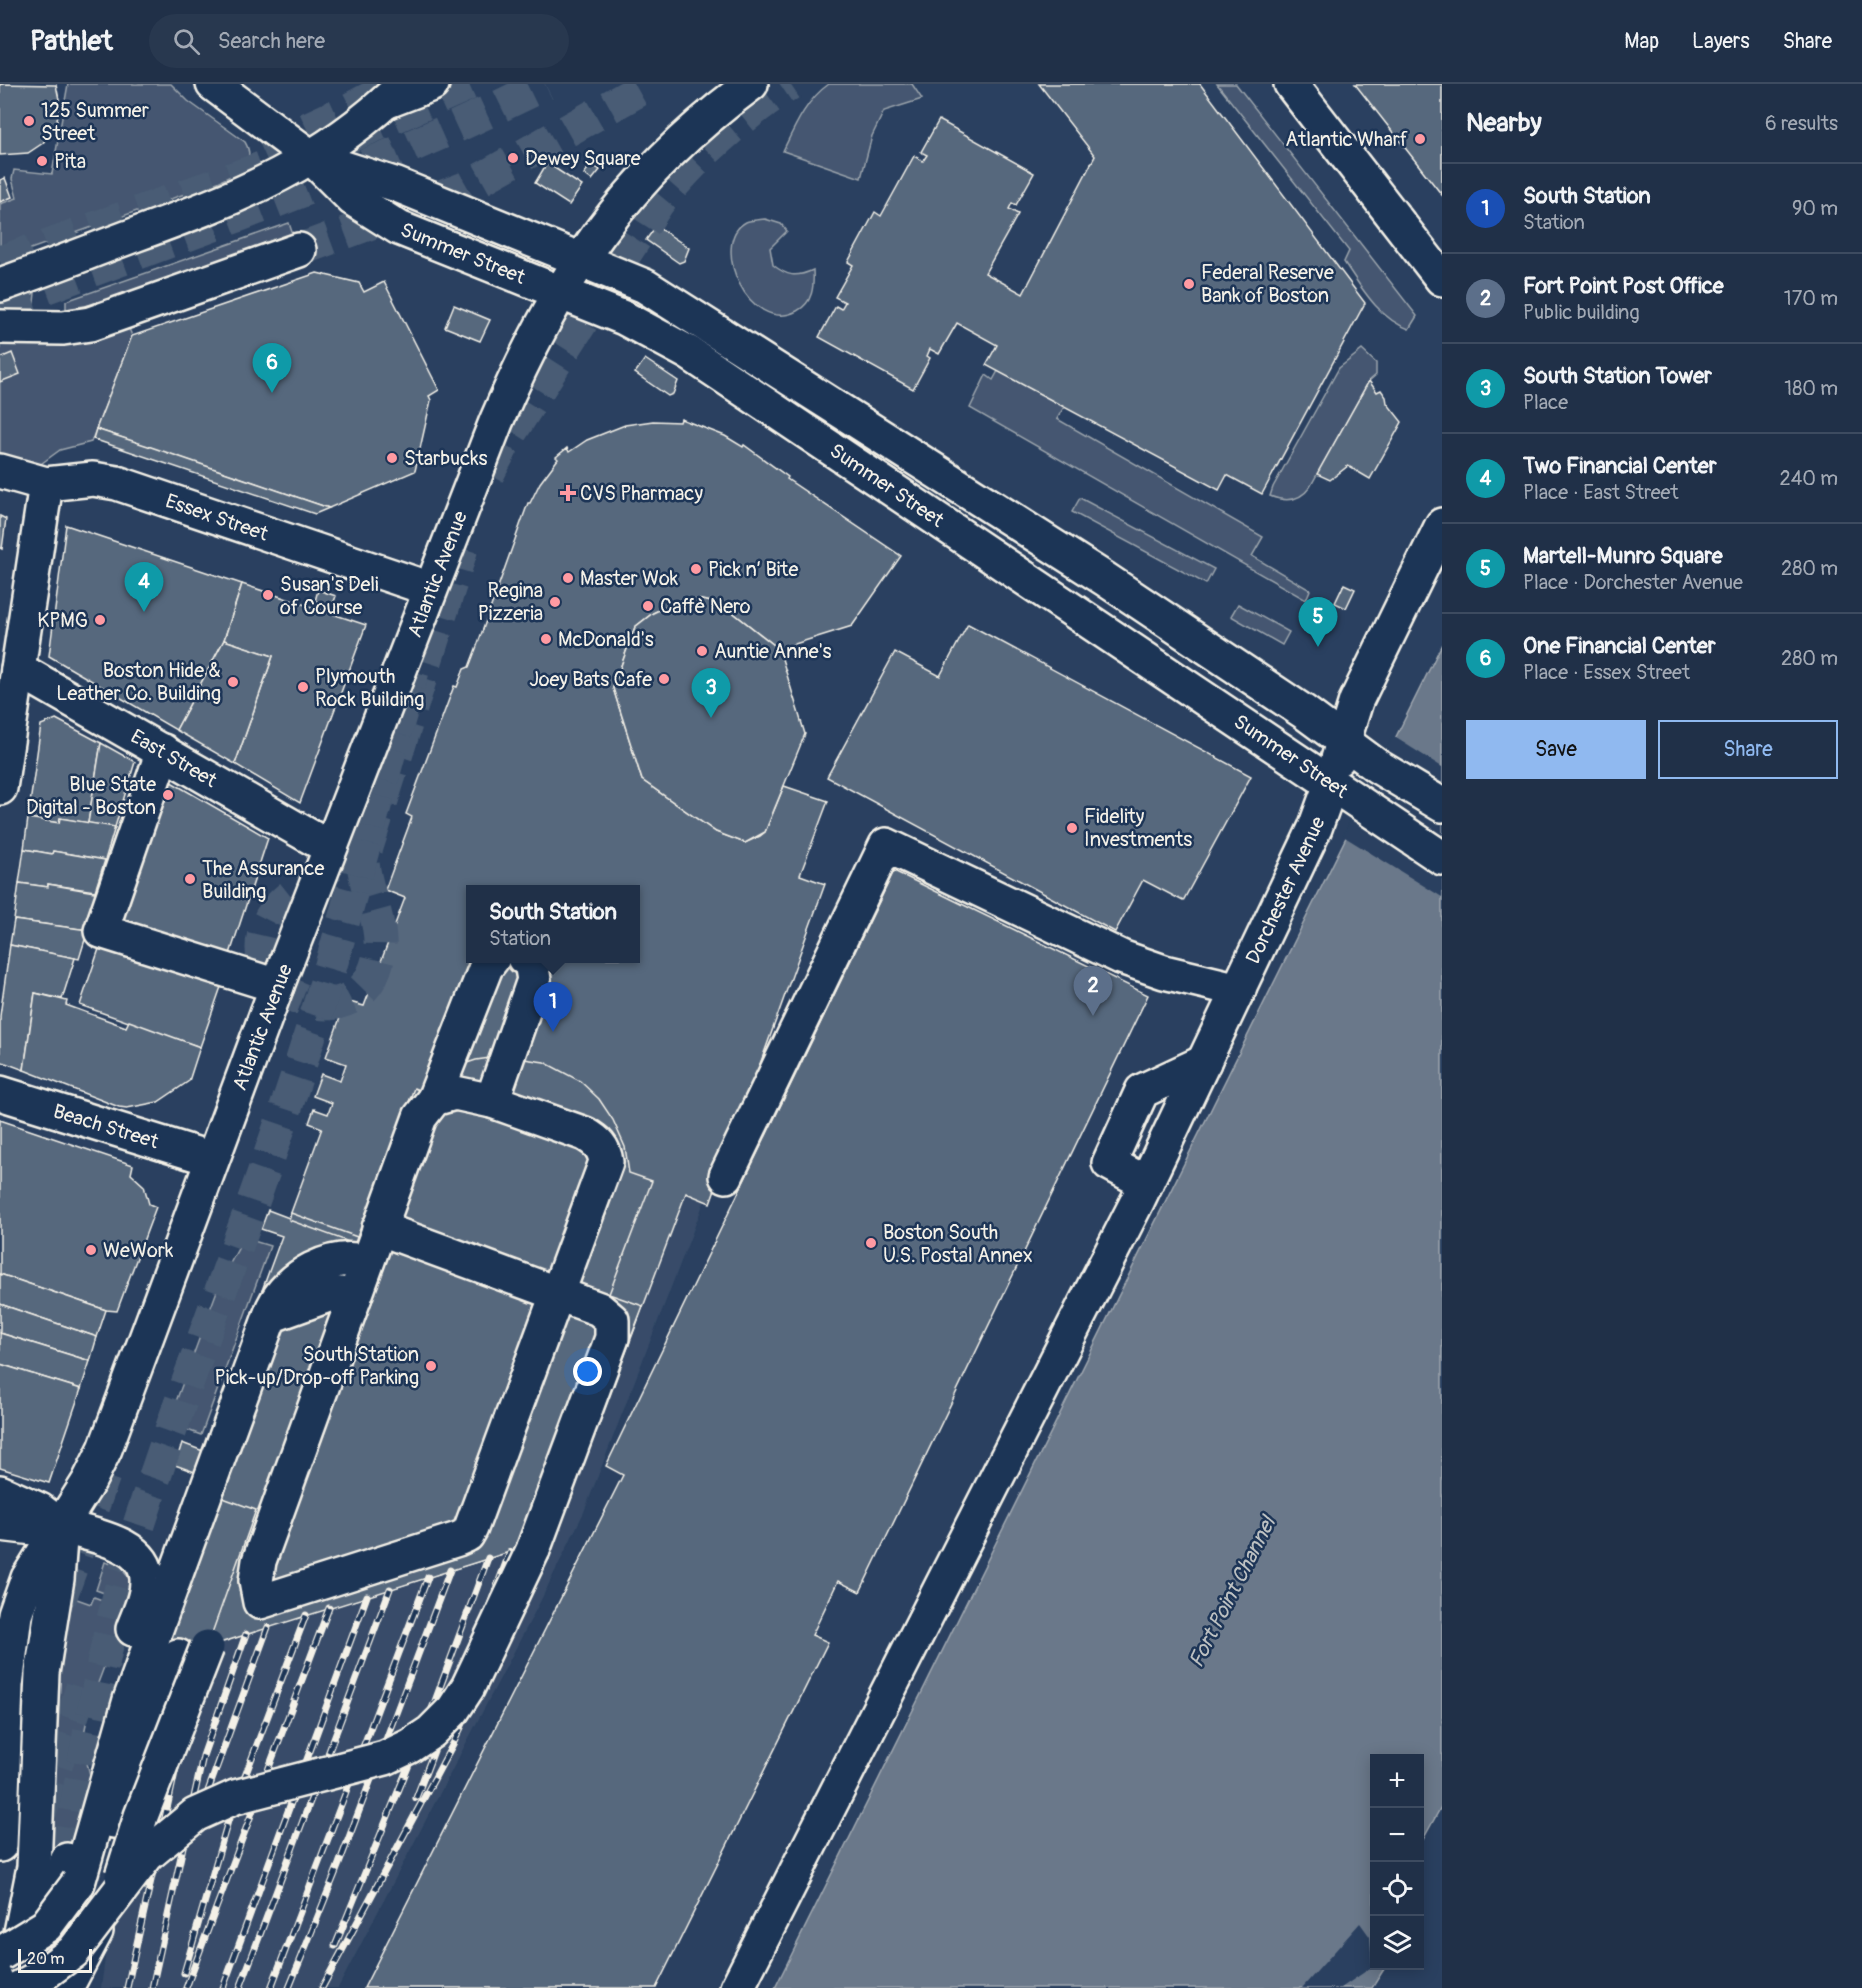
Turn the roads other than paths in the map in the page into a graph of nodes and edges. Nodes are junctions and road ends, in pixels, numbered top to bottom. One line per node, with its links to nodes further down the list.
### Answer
1 (213, 84): 6 (main road, Summer Street)
2 (432, 84): 5 (main road)
3 (751, 84): 8 (main road, Atlantic Avenue)
4 (1291, 84): 9 (main road)
5 (394, 93): 6 (main road)
6 (312, 158): 8 (main road, Summer Street); 10 (main road); 11 (main road, Summer Street)
7 (299, 250): 12 (main road)
8 (580, 258): 11 (main road, Atlantic Avenue); 19 (main road, Summer Street)
9 (1442, 279)
10 (0, 285)
11 (559, 292): 16 (main road, Atlantic Avenue); 21 (main road, Summer Street)
12 (0, 327)
13 (0, 471): 14 (main road, Essex Street)
14 (46, 484): 16 (main road, Essex Street); 17 (main road)
15 (1442, 525): 19 (main road, Dorchester Avenue)
16 (430, 589): 24 (main road, Atlantic Avenue)
17 (18, 669): 18 (main road); 20 (main road, East Street)
18 (6, 712): 22 (main road)
19 (1343, 741): 21 (main road, Dorchester Avenue); 23 (main road, Summer Street)
20 (163, 752): 24 (main road, East Street); 28 (main road)
21 (1331, 784): 25 (main road, Summer Street); 29 (main road, Dorchester Avenue)
22 (0, 788)
23 (1442, 805)
24 (330, 848): 28 (main road, Atlantic Avenue)
25 (1442, 858)
26 (489, 963): 32 (main road)
27 (531, 963): 33 (main road)
28 (277, 986): 34 (main road, Atlantic Avenue)
29 (1239, 990): 30 (main road, Dorchester Avenue); 35 (main road)
30 (1204, 1062): 36 (main road, Dorchester Avenue); 36 (main road)
31 (0, 1093): 34 (main road, Beach Street)
32 (434, 1099): 33 (main road); 37 (main road)
33 (492, 1101): 39 (main road)
34 (212, 1159): 44 (main road, Atlantic Avenue)
35 (726, 1176)
36 (1146, 1183): 54 (main road, Dorchester Avenue)
37 (380, 1228): 38 (main road); 39 (main road)
38 (367, 1262): 40 (main road); 41 (main road)
39 (558, 1294): 40 (main road); 48 (main road, bridge)
40 (355, 1296): 41 (main road)
41 (270, 1316): 47 (main road)
42 (0, 1492): 44 (main road)
43 (0, 1524): 44 (main road)
44 (61, 1526): 45 (main road); 46 (main road, Atlantic Avenue); 50 (main road)
45 (103, 1773)
46 (0, 1845)
47 (73, 1872): 48 (main road, bridge); 49 (main road, bridge); 52 (main road)
48 (109, 1906): 51 (main road, bridge); 53 (main road, bridge)
49 (0, 1954)
50 (10, 1988)
51 (19, 1988)
52 (39, 1988)
53 (66, 1988)
54 (737, 1988)

